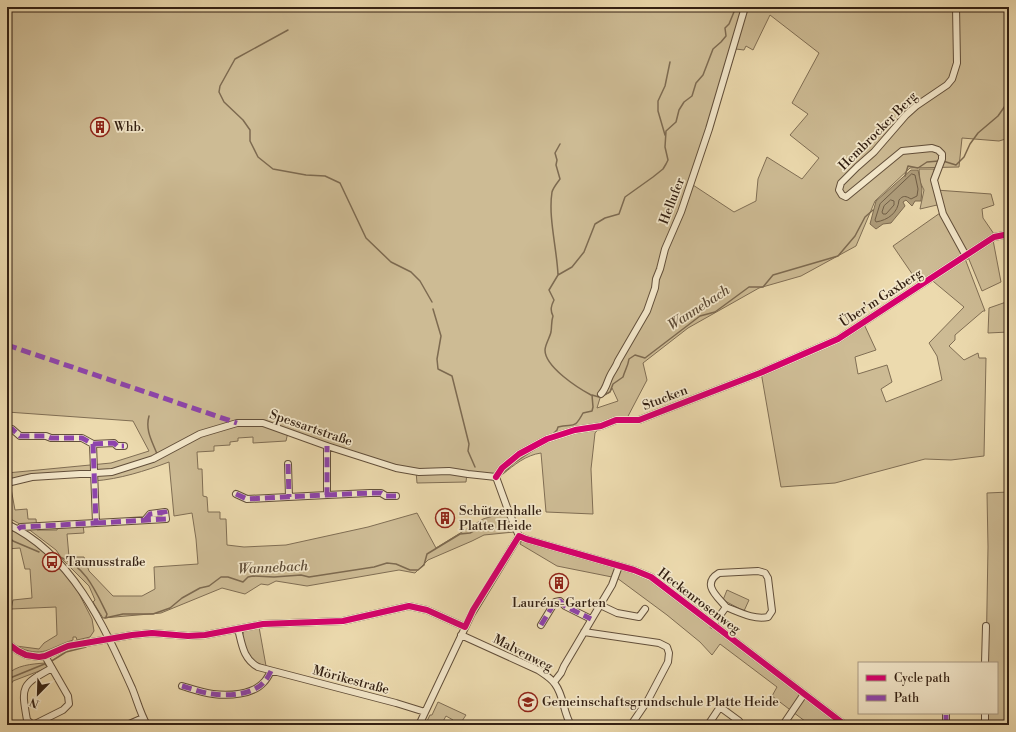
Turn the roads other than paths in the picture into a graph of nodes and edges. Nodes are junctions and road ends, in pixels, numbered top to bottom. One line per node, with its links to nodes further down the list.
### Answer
1 (745, 7): 6 (street, Hellufer)
2 (956, 7): 4 (street, Hembrocker Berg)
3 (1009, 234): 4 (street, Über'm Gaxberg)
4 (966, 256): 5 (street, Über'm Gaxberg)
5 (760, 373): 13 (street, Stucken)
6 (601, 394)
7 (7, 429): 8 (street)
8 (92, 444): 9 (street); 12 (street)
9 (124, 446)
10 (327, 446): 12 (street, Spessartstraße); 13 (street, Spessartstraße); 16 (street)
11 (288, 464): 18 (street)
12 (94, 474): 14 (street, Spessartstraße); 20 (street)
13 (496, 477): 23 (street)
14 (7, 483)
15 (236, 494): 18 (street)
16 (327, 495): 17 (street); 18 (street)
17 (396, 496)
18 (289, 497)
19 (145, 520): 20 (street)
20 (96, 523): 22 (street)
21 (7, 524): 22 (street)
22 (18, 529): 36 (street)
23 (519, 536): 24 (street, Heckenrosenweg); 32 (street)
24 (619, 566): 25 (street); 30 (street, Heckenrosenweg)
25 (600, 604): 27 (street); 28 (street)
26 (726, 607): 26 (street); 30 (street)
27 (645, 609)
28 (591, 619): 29 (street); 34 (street)
29 (541, 625)
30 (713, 625): 43 (street, Heckenrosenweg)
31 (986, 626): 39 (street)
32 (465, 627): 33 (street); 35 (street)
33 (238, 629): 36 (street); 40 (street, Mörikestraße)
34 (584, 632): 41 (street); 54 (street)
35 (461, 635): 41 (street, Malvenweg); 44 (street)
36 (107, 638): 38 (street); 47 (street)
37 (7, 643): 38 (street)
38 (49, 662): 49 (street); 49 (street)
39 (986, 662)
40 (271, 671): 42 (street); 44 (street, Mörikestraße)
41 (554, 682): 53 (street, Malvenweg)
42 (182, 686)
43 (804, 694): 56 (street); 57 (street, Heckenrosenweg)
44 (425, 712): 52 (street)
45 (946, 714): 58 (street)
46 (985, 714): 59 (street)
47 (143, 718): 50 (street); 51 (street)
48 (740, 721): 55 (street)
49 (33, 725)
50 (127, 725)
51 (147, 725)
52 (419, 725)
53 (571, 725)
54 (631, 725)
55 (708, 725)
56 (783, 725)
57 (845, 725)
58 (946, 725)
59 (985, 725)

